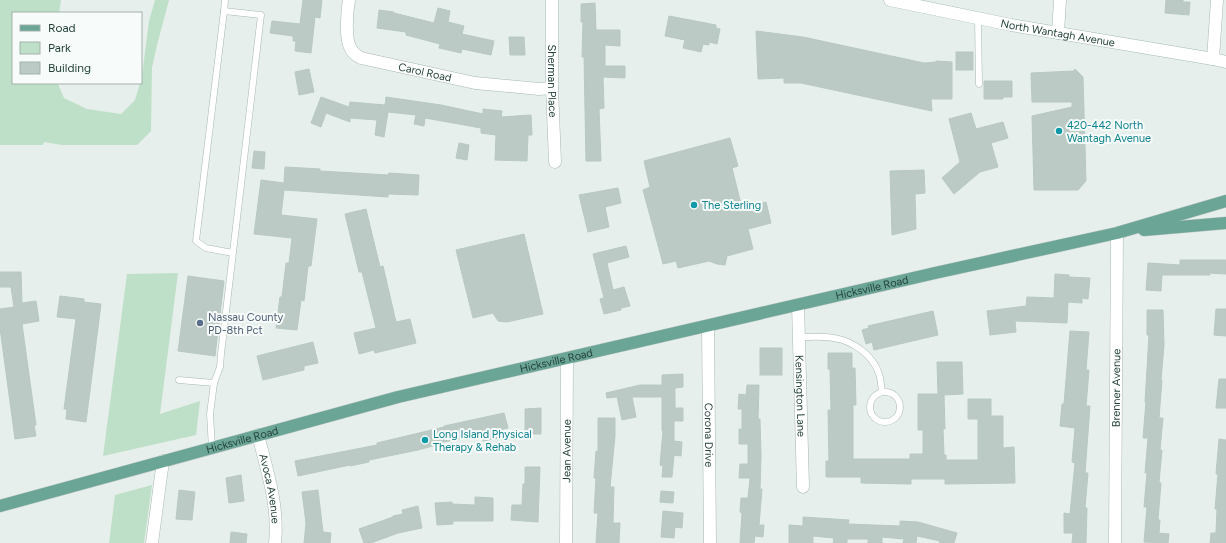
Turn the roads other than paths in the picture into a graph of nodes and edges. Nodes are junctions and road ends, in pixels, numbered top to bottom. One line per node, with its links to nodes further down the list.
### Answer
1 (226, 0): 8 (lane)
2 (349, 0): 14 (street, Carol Road)
3 (552, 0): 14 (street, Sherman Place)
4 (890, 0): 7 (street, North Wantagh Avenue)
5 (1060, 0): 10 (street)
6 (1217, 0): 11 (street)
7 (903, 1): 9 (street, North Wantagh Avenue)
8 (224, 11): 19 (lane); 19 (lane)
9 (978, 19): 10 (street, North Wantagh Avenue); 13 (lane)
10 (1058, 33): 11 (street, North Wantagh Avenue)
11 (1214, 59): 12 (street, North Wantagh Avenue)
12 (1226, 62)
13 (979, 84)
14 (552, 88): 15 (street, Sherman Place)
15 (555, 162)
16 (1226, 201): 18 (main road, Hicksville Road)
17 (1226, 223): 18 (main road, Hicksville Road)
18 (1117, 233): 20 (main road, Hicksville Road); 36 (street, Brenner Avenue)
19 (233, 252): 25 (lane)
20 (798, 305): 21 (main road, Hicksville Road); 22 (street, Kensington Lane)
21 (708, 326): 23 (main road, Hicksville Road); 35 (street, Corona Drive)
22 (800, 337): 26 (lane); 30 (street, Kensington Lane)
23 (567, 359): 27 (main road, Hicksville Road); 34 (street, Jean Avenue)
24 (179, 380): 25 (lane)
25 (214, 383): 28 (lane)
26 (882, 392): 26 (lane)
27 (258, 435): 28 (main road, Hicksville Road); 33 (street, Avoca Avenue)
28 (212, 448): 29 (main road, Hicksville Road)
29 (163, 461): 31 (main road, Hicksville Road); 32 (street)
30 (803, 487)
31 (0, 506)
32 (152, 543)
33 (274, 543)
34 (566, 543)
35 (710, 543)
36 (1115, 543)

